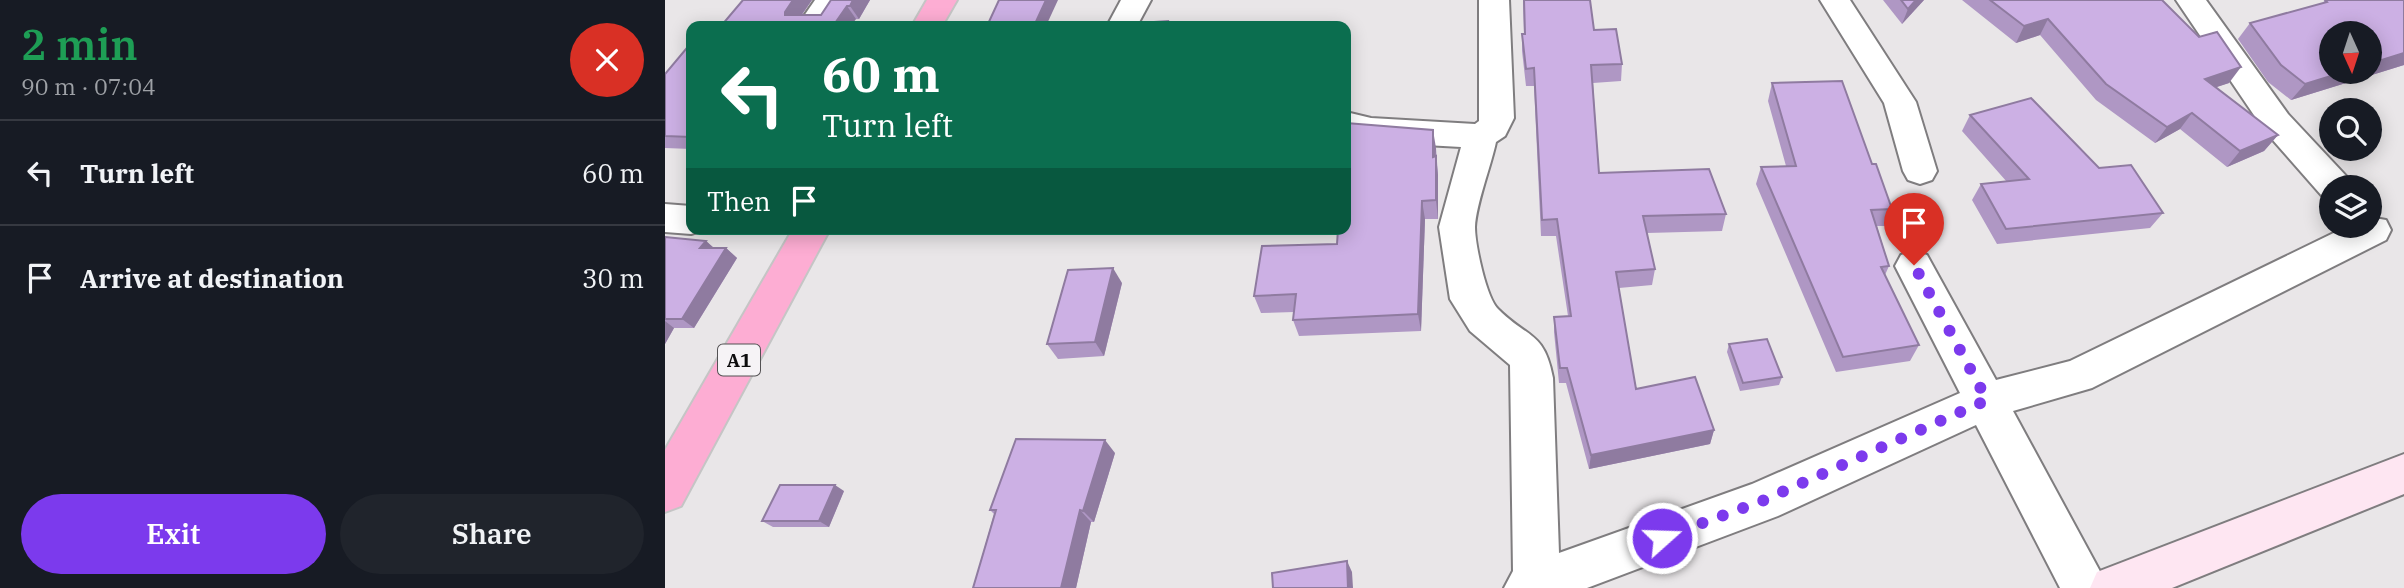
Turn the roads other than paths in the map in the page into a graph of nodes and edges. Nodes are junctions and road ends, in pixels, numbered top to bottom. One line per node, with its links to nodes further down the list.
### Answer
1 (831, 0): 7 (street)
2 (941, 0): 8 (highway)
3 (1136, 0): 9 (street)
4 (1494, 0): 11 (street)
5 (1835, 0): 12 (street)
6 (2191, 0): 13 (street)
7 (816, 21)
8 (930, 21)
9 (1125, 21)
10 (1351, 125): 11 (street)
11 (1481, 136): 22 (street)
12 (1920, 171)
13 (2324, 175)
14 (665, 218): 15 (street)
15 (686, 220)
16 (809, 235): 21 (highway, A1)
17 (2365, 238): 19 (street)
18 (1914, 265): 19 (street)
19 (1987, 400): 22 (street); 23 (street)
20 (2404, 474): 24 (street)
21 (665, 491)
22 (1533, 586)
23 (2085, 588)
24 (2114, 588)

